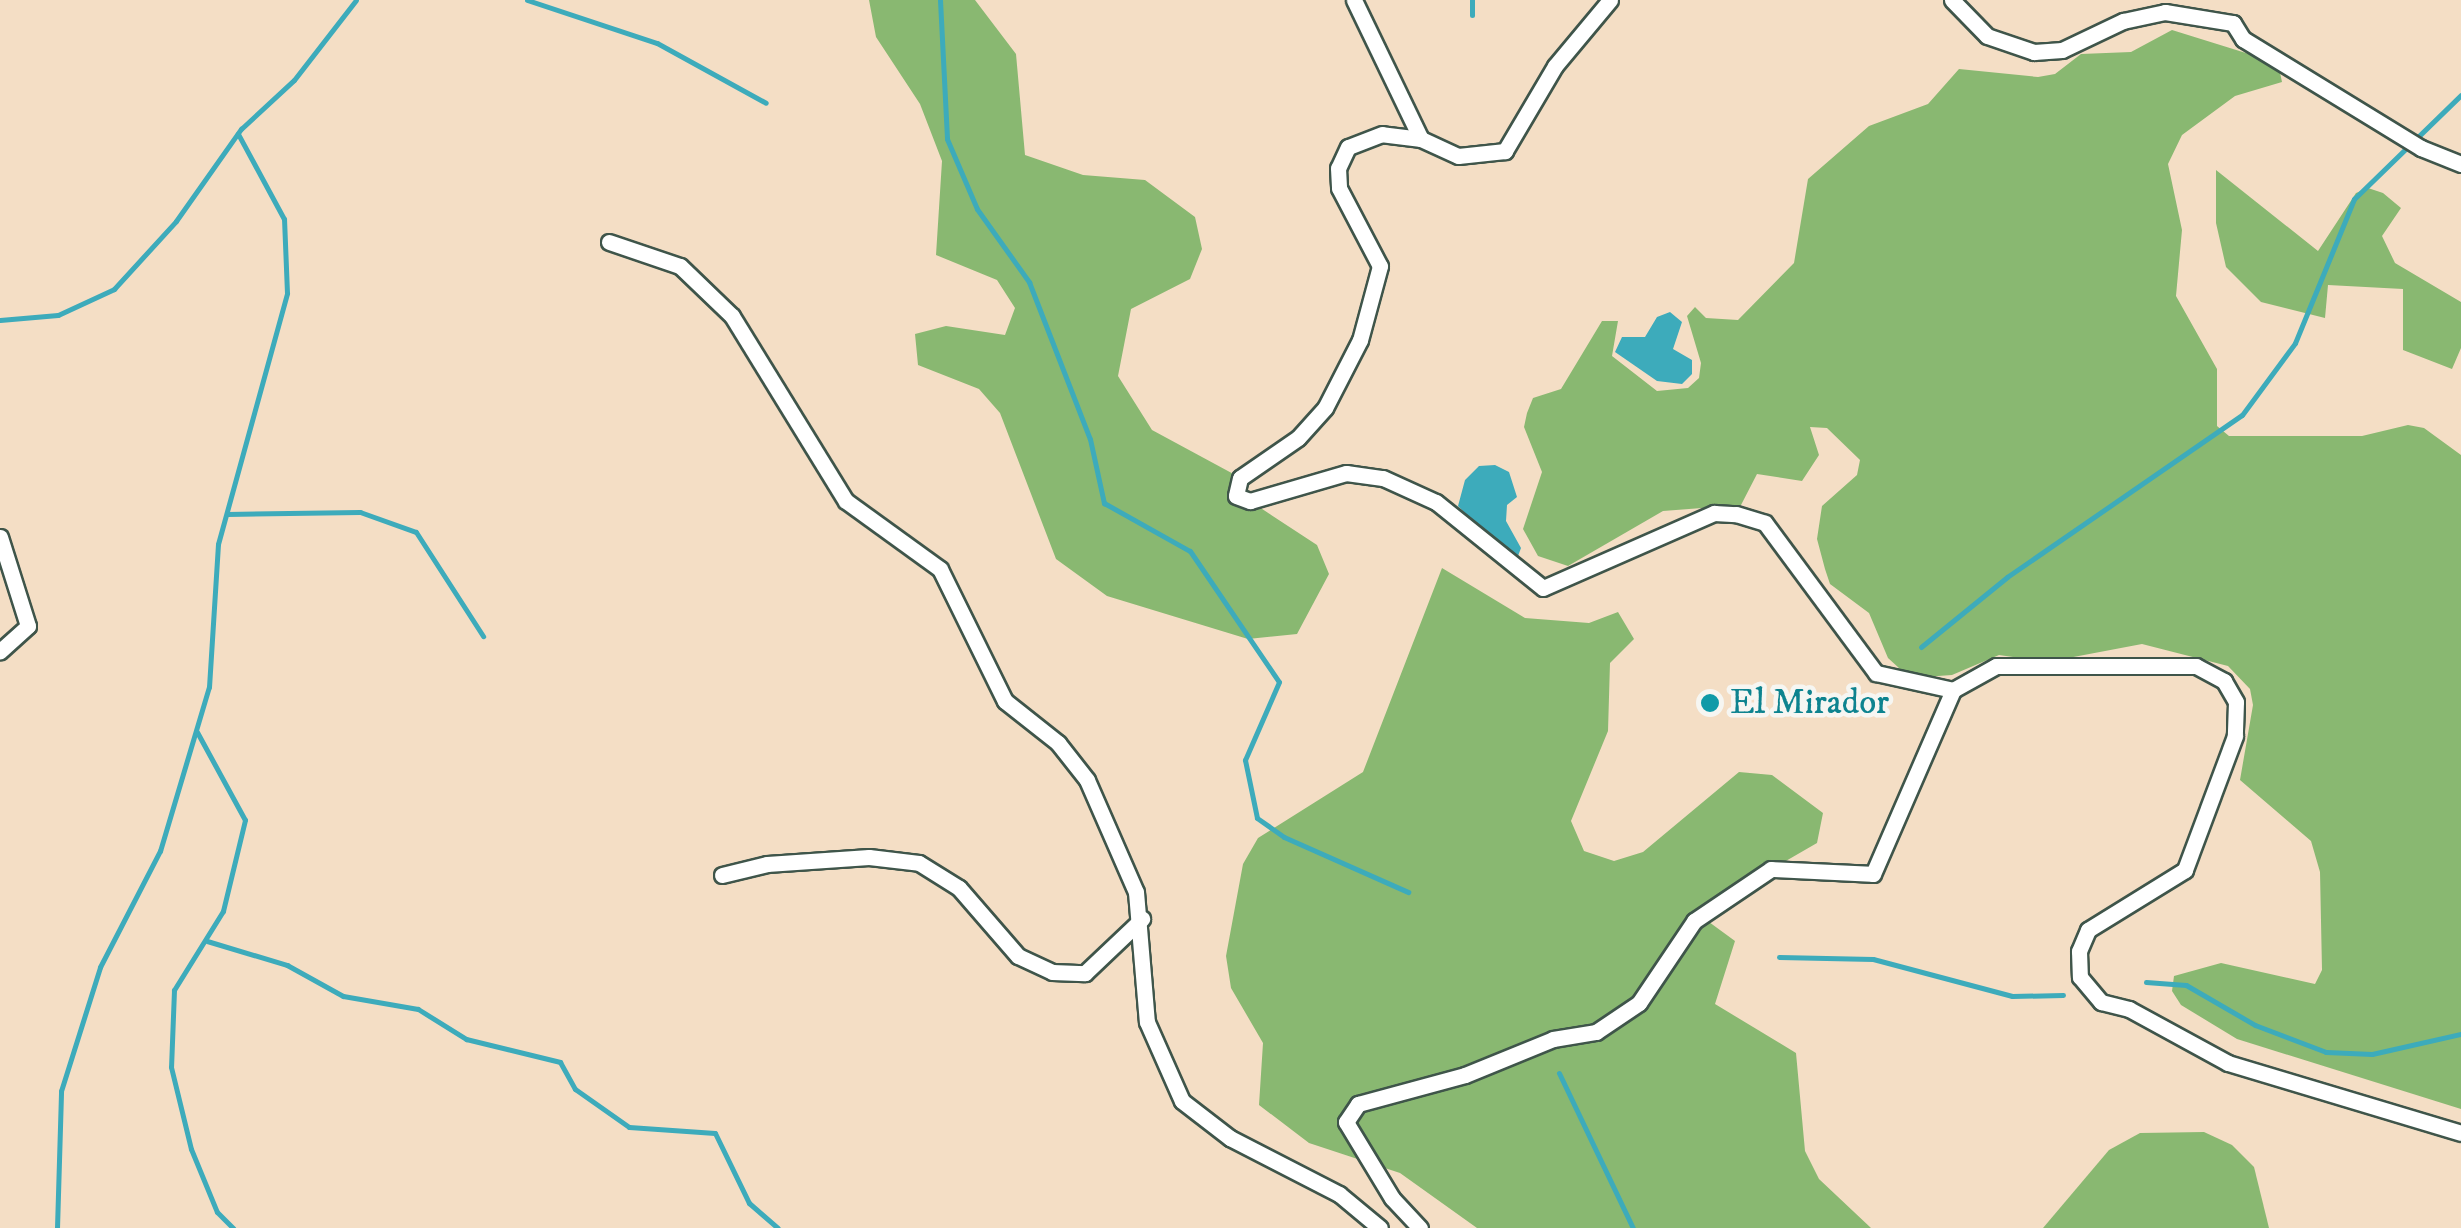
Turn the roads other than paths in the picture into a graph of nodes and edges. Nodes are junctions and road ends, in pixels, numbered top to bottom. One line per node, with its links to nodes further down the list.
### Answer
1 (1354, 0): 4 (street)
2 (1610, 0): 4 (street)
3 (1952, 0): 5 (street)
4 (1421, 139): 9 (street)
5 (2461, 164)
6 (609, 242): 11 (street)
7 (0, 537): 8 (street)
8 (0, 652)
9 (1954, 690): 12 (street); 13 (street)
10 (722, 875): 11 (street)
11 (1142, 919): 14 (street)
12 (2461, 1134)
13 (1392, 1198): 14 (street); 15 (street)
14 (1376, 1223)
15 (1420, 1228)

